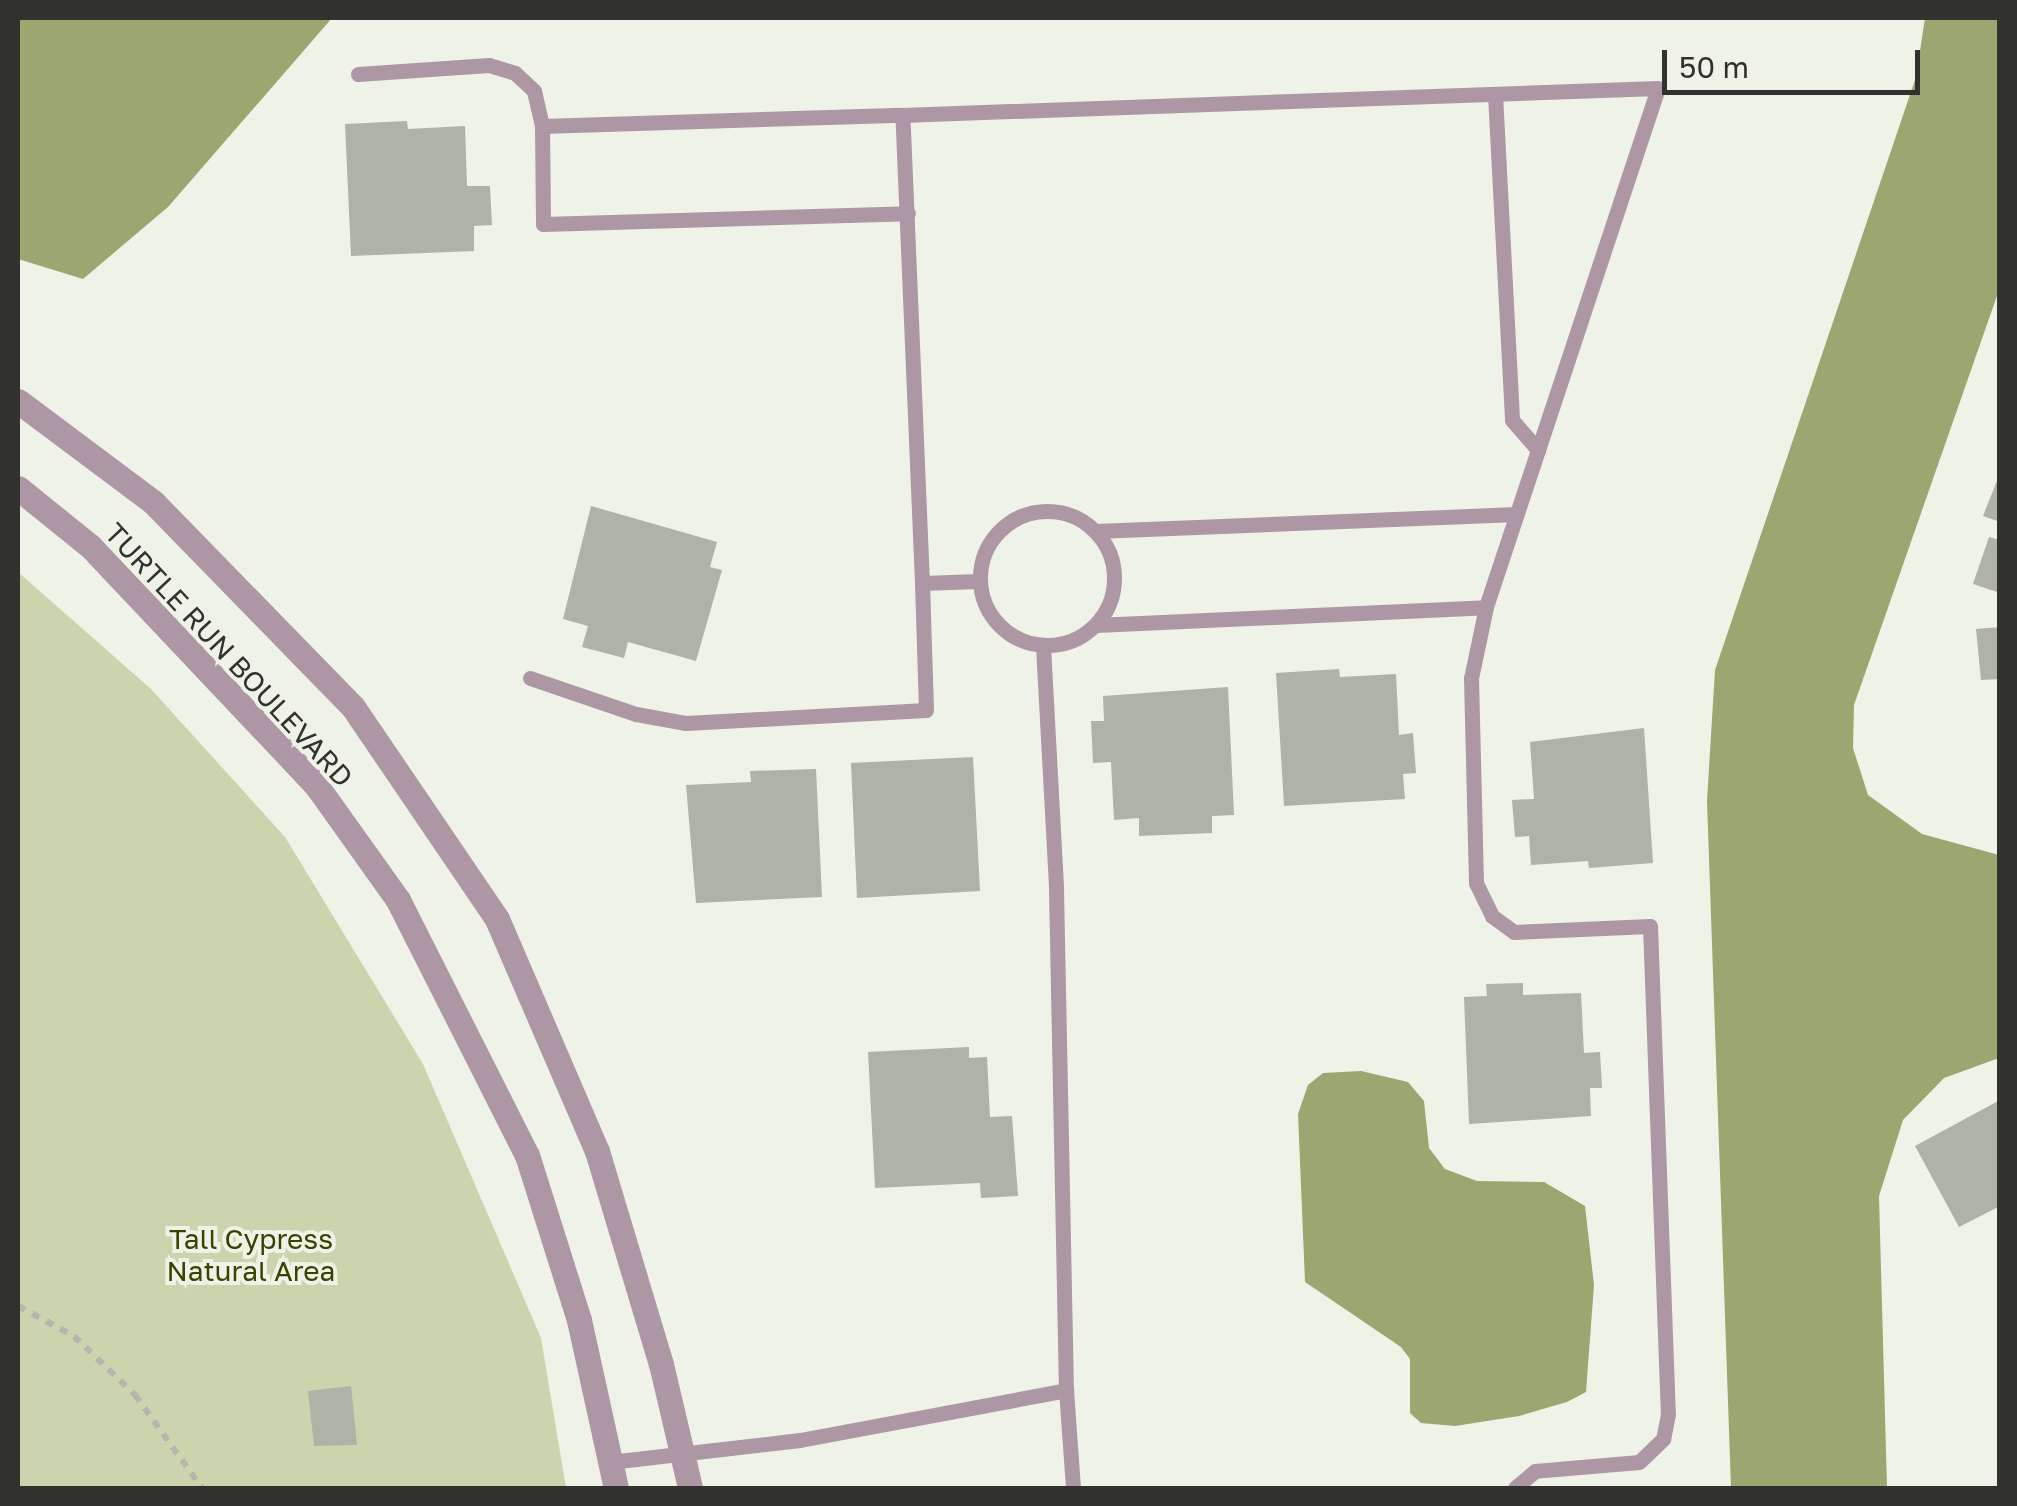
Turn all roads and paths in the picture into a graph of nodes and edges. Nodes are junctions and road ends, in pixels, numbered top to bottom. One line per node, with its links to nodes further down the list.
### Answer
1 (358, 74): 4 (lane)
2 (1495, 94): 3 (lane); 7 (lane); 7 (lane)
3 (902, 116): 4 (lane); 5 (lane)
4 (542, 126): 5 (lane)
5 (908, 213): 12 (lane)
6 (18, 401): 19 (street, TURTLE RUN BOULEVARD)
7 (1538, 450): 9 (lane)
8 (18, 488): 20 (street, TURTLE RUN BOULEVARD)
9 (1517, 514): 10 (lane); 13 (lane)
10 (1096, 531): 11 (lane); 14 (lane)
11 (979, 580): 12 (lane); 15 (lane)
12 (922, 584): 16 (lane)
13 (1486, 607): 14 (lane); 25 (lane)
14 (1096, 624): 15 (lane)
15 (1043, 646): 18 (lane)
16 (530, 678)
17 (18, 1306): 21 (path)
18 (1066, 1390): 19 (lane); 24 (lane)
19 (683, 1453): 20 (lane); 23 (street, TURTLE RUN BOULEVARD)
20 (610, 1462): 22 (street, TURTLE RUN BOULEVARD)
21 (202, 1488)
22 (616, 1488)
23 (690, 1488)
24 (1072, 1488)
25 (1515, 1488)

